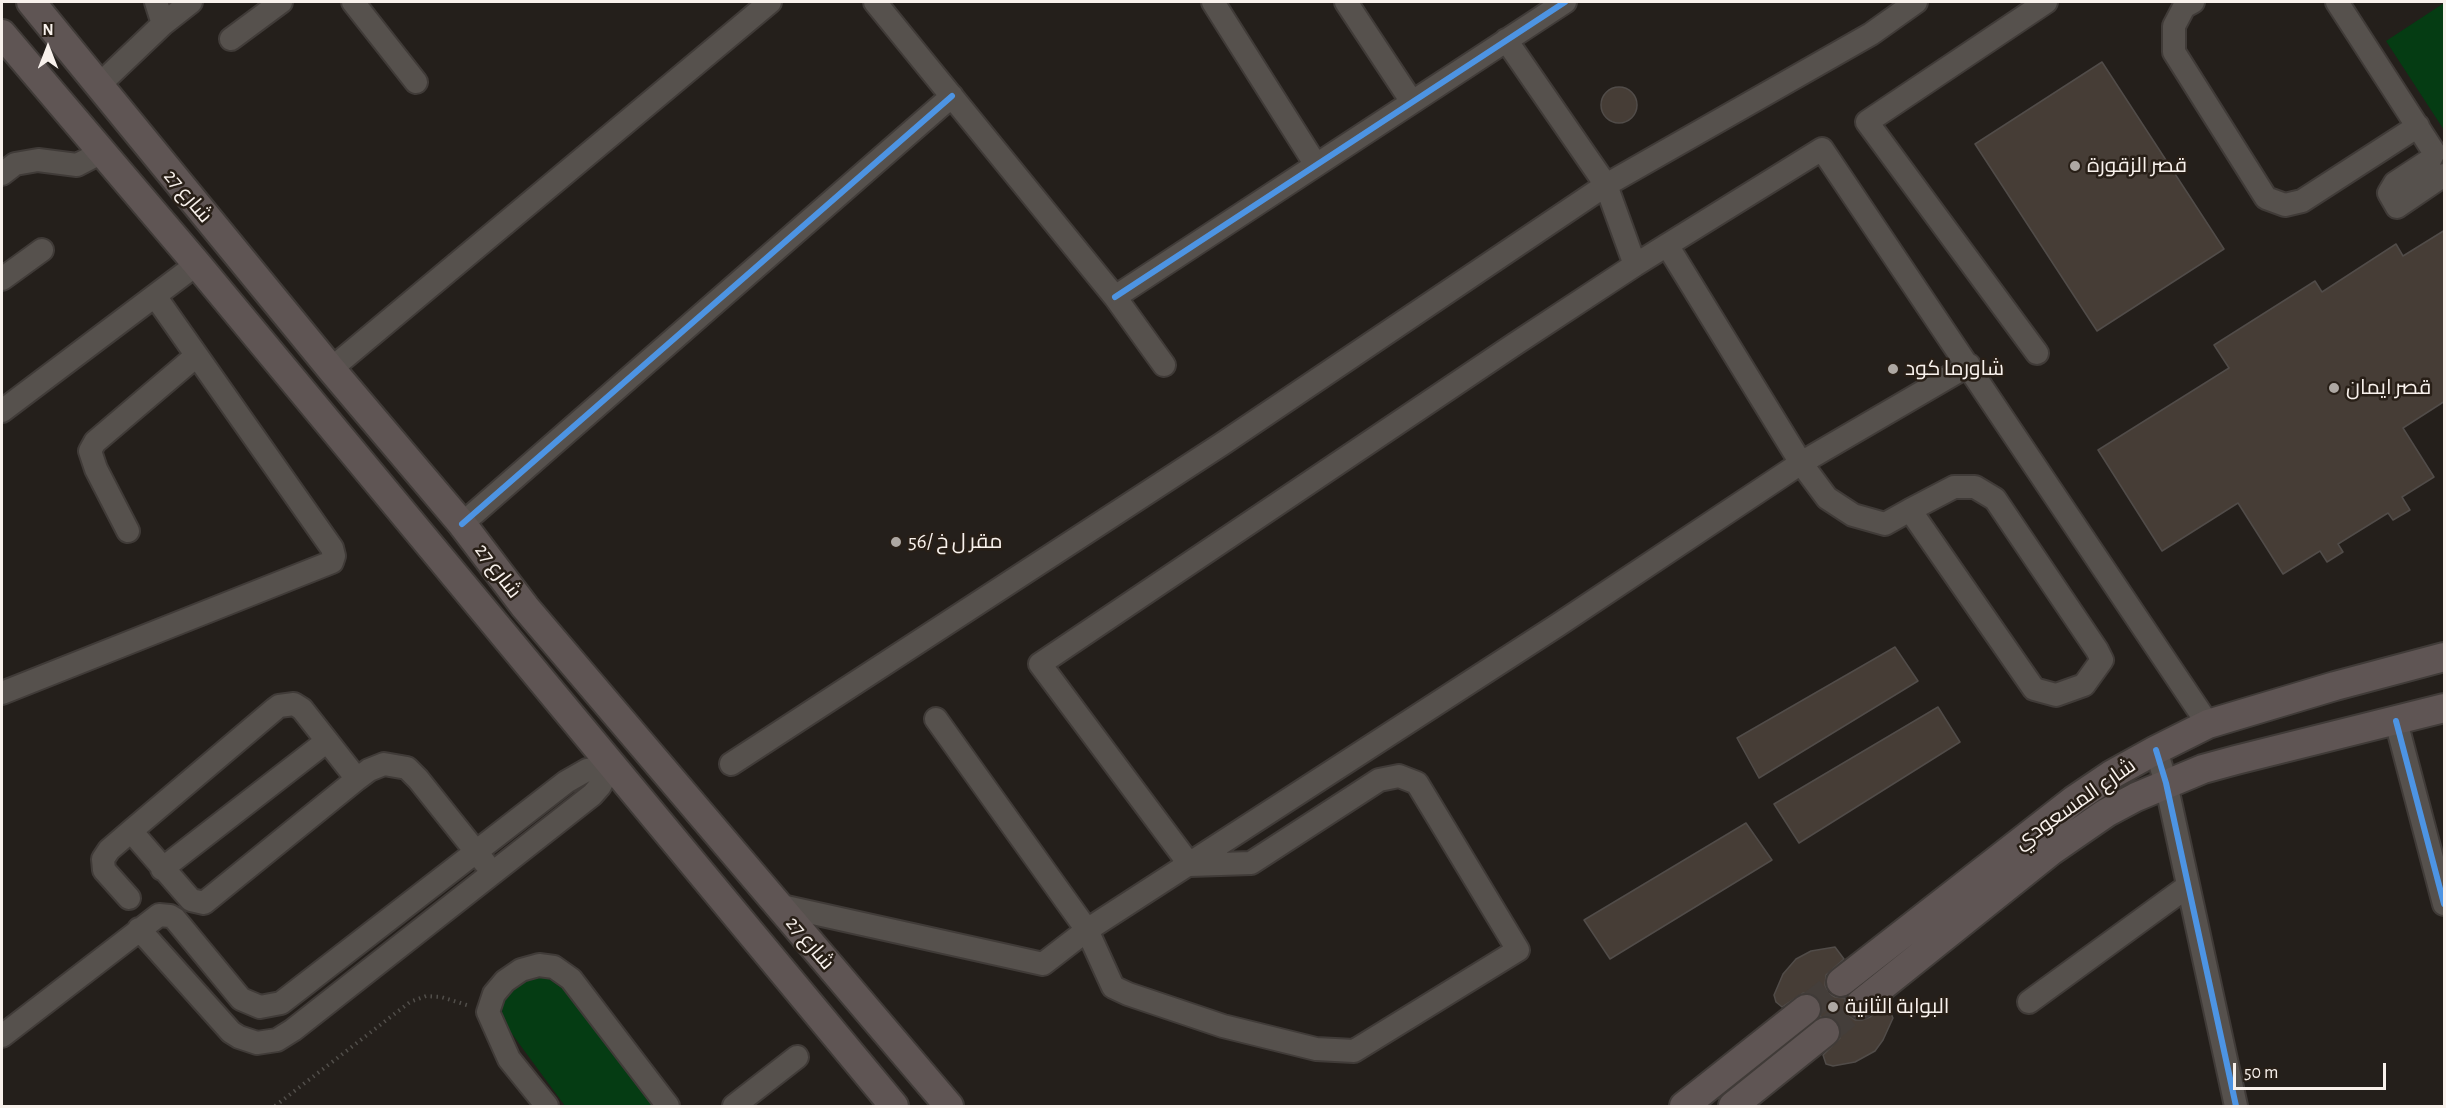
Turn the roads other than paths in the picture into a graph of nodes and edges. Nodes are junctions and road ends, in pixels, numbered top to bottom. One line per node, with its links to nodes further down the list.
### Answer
1 (31, 2): 20 (main road, شارع 27)
2 (156, 2): 15 (street)
3 (191, 2): 15 (street)
4 (281, 2): 17 (street)
5 (354, 2): 19 (street)
6 (770, 2): 40 (street)
7 (875, 2): 21 (street)
8 (1213, 2): 25 (street)
9 (1346, 2): 22 (street)
10 (1565, 2): 18 (street)
11 (1916, 2): 28 (street)
12 (2046, 2): 36 (street)
13 (2193, 2): 23 (street)
14 (2337, 2): 23 (street)
15 (163, 24): 20 (street)
16 (2, 34): 24 (main road, شارع 27)
17 (231, 39)
18 (1506, 40): 22 (street); 28 (street)
19 (416, 82)
20 (98, 86): 40 (main road, شارع 27)
21 (952, 96): 35 (street); 44 (street)
22 (1412, 102): 25 (street)
23 (2418, 126): 27 (street)
24 (102, 152): 26 (street); 31 (main road, شارع 27)
25 (1316, 165): 35 (street)
26 (2, 174)
27 (2445, 176)
28 (1606, 185): 32 (street); 57 (street)
29 (1667, 245): 32 (street); 39 (street); 42 (street)
30 (42, 250): 33 (street)
31 (196, 264): 34 (street); 47 (main road, شارع 27)
32 (1635, 266): 63 (street)
33 (2, 279)
34 (155, 296): 37 (street); 41 (street)
35 (1115, 297): 38 (street)
36 (2037, 353)
37 (196, 356): 45 (street); 49 (street)
38 (1164, 365)
39 (1969, 365): 42 (street); 53 (street)
40 (331, 369): 44 (main road, شارع 27)
41 (2, 411)
42 (1801, 463): 43 (street); 63 (street)
43 (1910, 510): 43 (street)
44 (462, 524): 46 (main road, شارع 27)
45 (128, 531)
46 (525, 607): 47 (main road); 54 (main road, شارع 27)
47 (499, 631): 58 (main road, شارع 27)
48 (2445, 657): 53 (main road, شارع المسعودي)
49 (2, 693)
50 (2445, 708): 52 (main road, شارع المسعودي)
51 (936, 718): 71 (street)
52 (2396, 721): 60 (main road, شارع المسعودي); 68 (street)
53 (2208, 724): 56 (main road, شارع المسعودي)
54 (638, 740): 58 (main road); 69 (main road, شارع 27)
55 (327, 741): 59 (street); 61 (street); 64 (street)
56 (2156, 750): 60 (street); 72 (main road, شارع المسعودي)
57 (731, 764)
58 (611, 765): 62 (street); 65 (street); 83 (main road, شارع 27)
59 (357, 779): 62 (street); 64 (street)
60 (2166, 783): 66 (street); 74 (main road, شارع المسعودي)
61 (131, 831): 64 (street); 67 (street)
62 (476, 852): 65 (street); 70 (street)
63 (1190, 865): 71 (street); 71 (street)
64 (162, 869)
65 (494, 874): 70 (street)
66 (2188, 886): 73 (street); 86 (street)
67 (129, 898)
68 (2445, 904)
69 (777, 905): 71 (street); 84 (main road, شارع 27)
70 (139, 929): 77 (street)
71 (1087, 930)
72 (1841, 982)
73 (2029, 1002)
74 (1860, 1004)
75 (1806, 1009): 85 (main road)
76 (1825, 1032): 79 (main road)
77 (2, 1036)
78 (797, 1057): 82 (street)
79 (1743, 1103)
80 (547, 1107): 81 (street)
81 (668, 1107)
82 (734, 1107)
83 (894, 1107)
84 (949, 1107)
85 (1684, 1107)
86 (2236, 1107)

